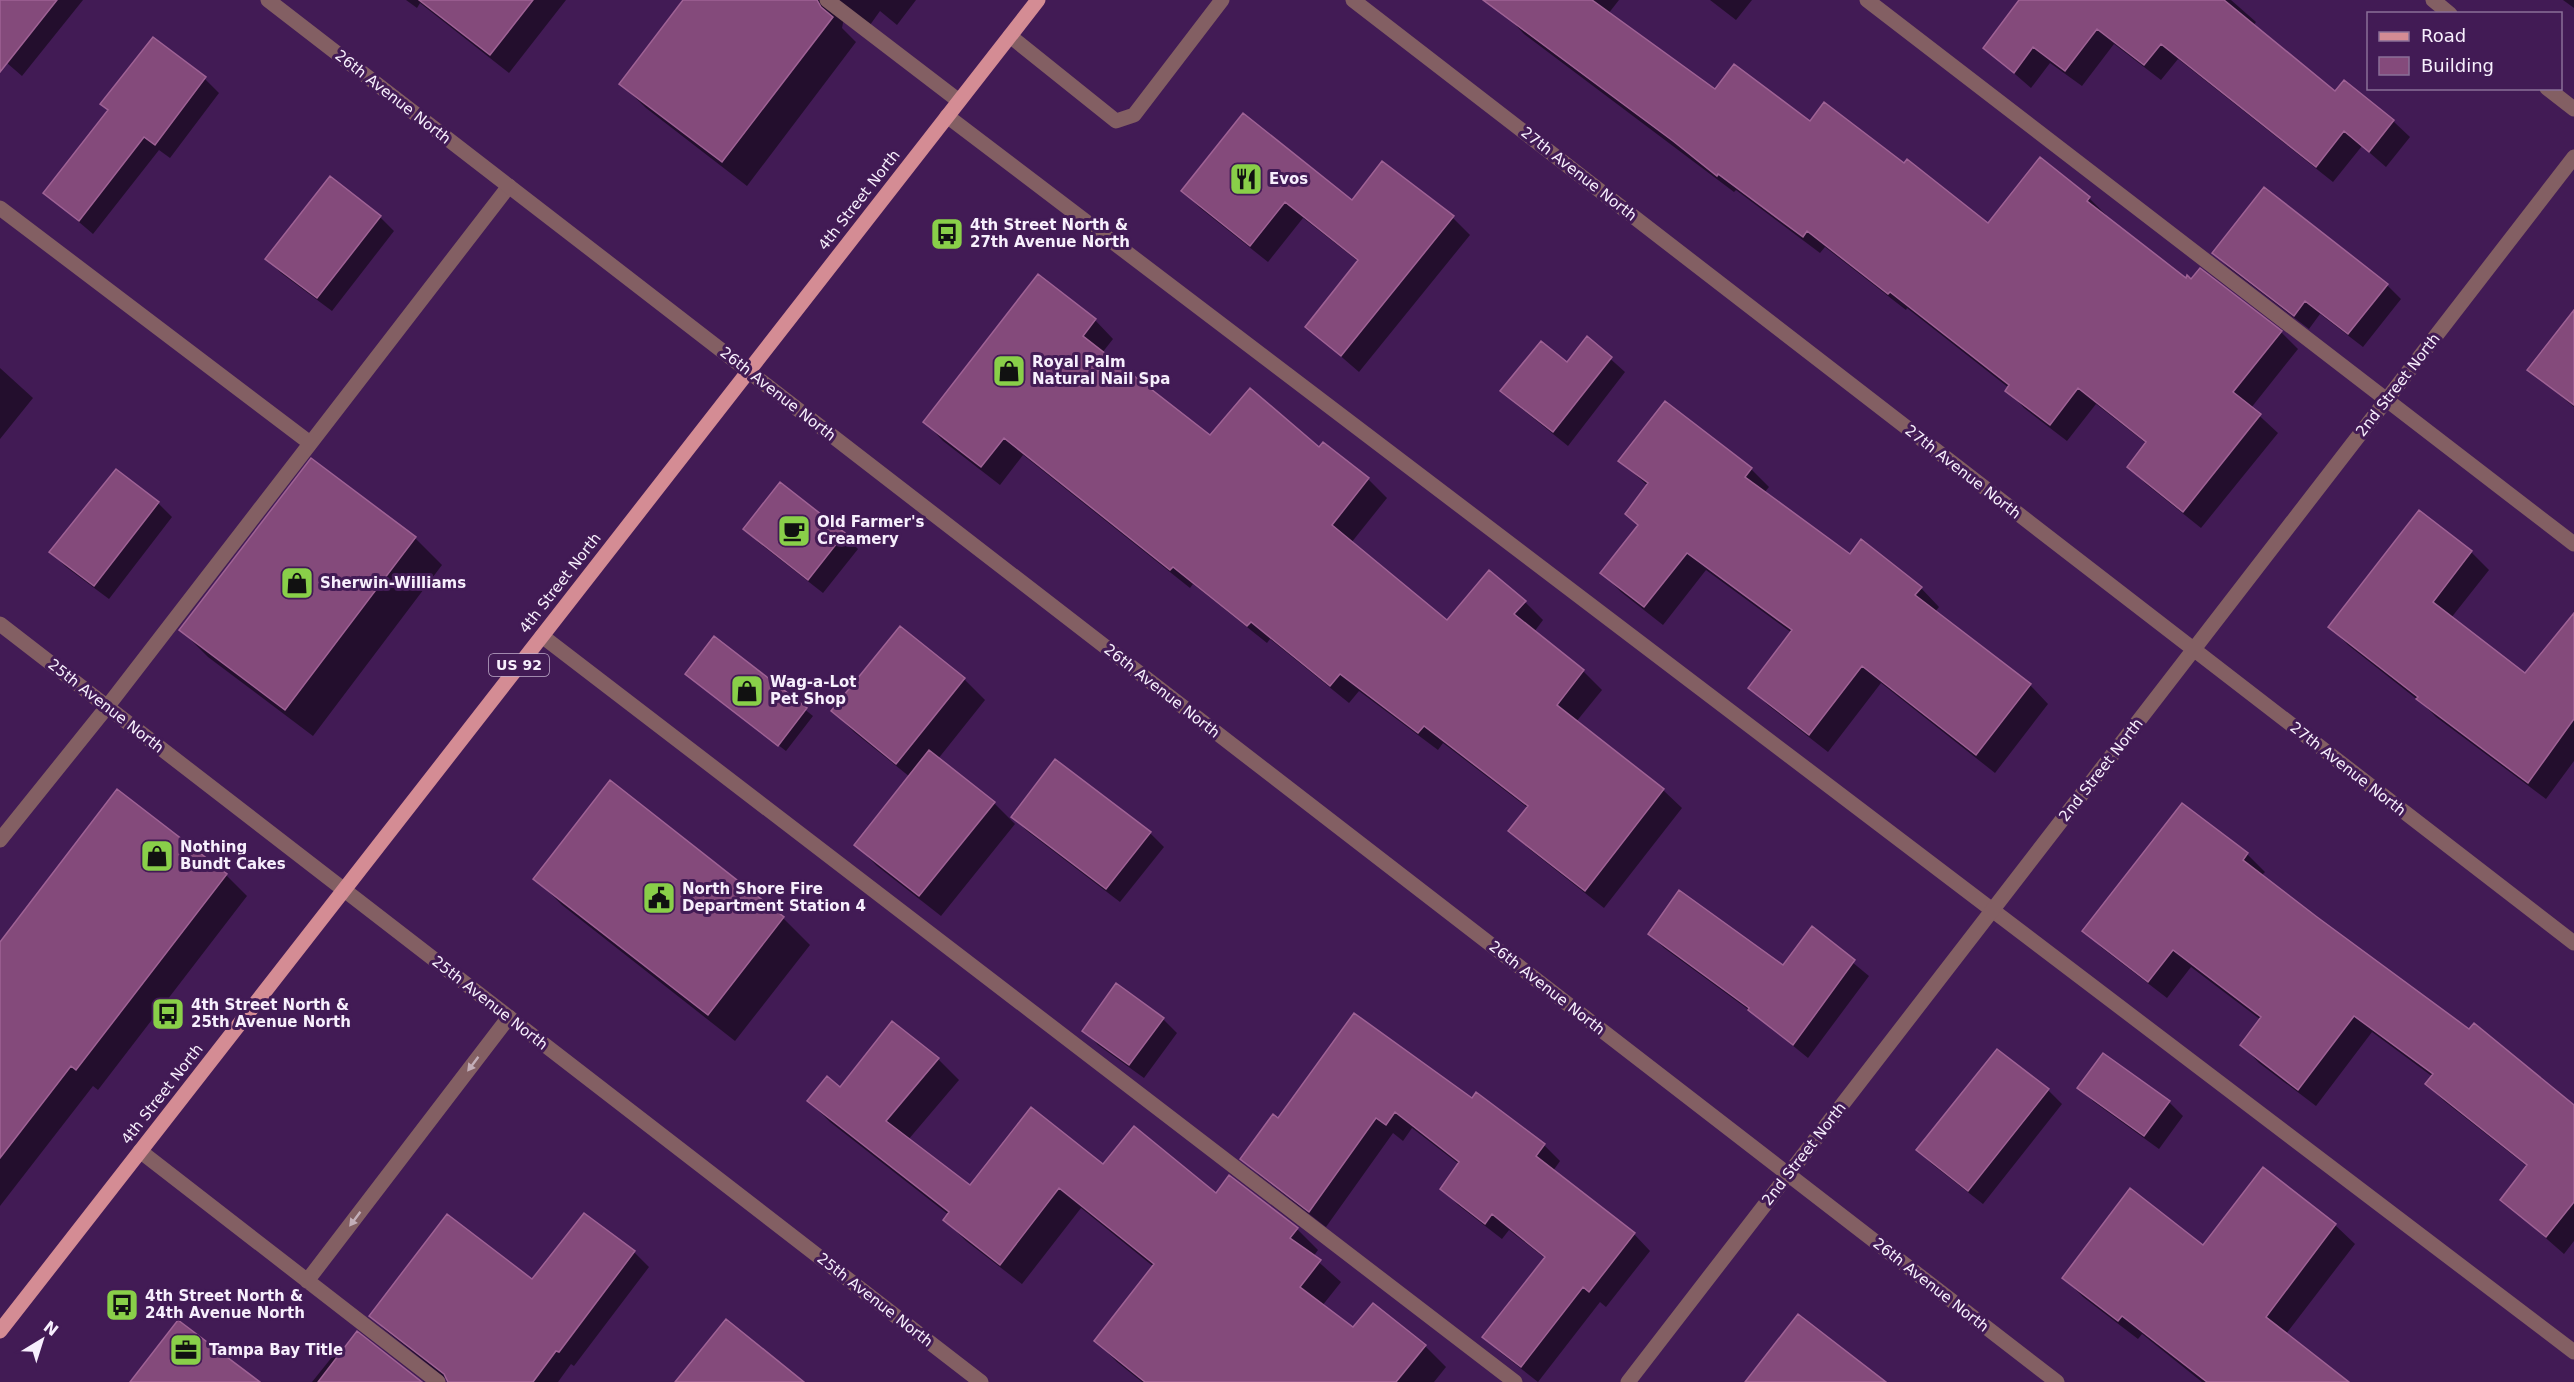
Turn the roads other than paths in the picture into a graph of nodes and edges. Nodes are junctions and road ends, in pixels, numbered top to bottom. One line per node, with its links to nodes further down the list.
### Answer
1 (268, 0): 15 (street, 26th Avenue North)
2 (827, 0): 11 (street)
3 (1038, 0): 9 (main road, 4th Street North / US 92)
4 (1222, 0): 9 (street)
5 (1353, 0): 23 (street, 27th Avenue North)
6 (1867, 0): 18 (street)
7 (2433, 0): 8 (street)
8 (2448, 12)
9 (1010, 36): 11 (main road, 4th Street North / US 92)
10 (2550, 90): 12 (street)
11 (959, 101): 13 (main road, 4th Street North / US 92)
12 (2574, 109)
13 (947, 116): 17 (main road, 4th Street North / US 92); 27 (street)
14 (2574, 157): 18 (street, 2nd Street North)
15 (509, 186): 17 (street, 26th Avenue North); 19 (street)
16 (0, 207): 19 (street)
17 (749, 372): 22 (main road, 4th Street North / US 92); 31 (street, 26th Avenue North)
18 (2386, 400): 20 (street); 23 (street, 2nd Street North)
19 (310, 443): 24 (street)
20 (2574, 544)
21 (0, 624): 24 (street, 25th Avenue North)
22 (542, 636): 26 (main road, 4th Street North / US 92); 37 (street)
23 (2194, 650): 27 (street, 2nd Street North); 28 (street, 27th Avenue North)
24 (106, 706): 25 (street); 26 (street, 25th Avenue North)
25 (0, 840)
26 (344, 890): 29 (street, 25th Avenue North); 30 (main road, 4th Street North / US 92)
27 (1992, 911): 31 (street, 2nd Street North); 34 (street)
28 (2574, 943)
29 (509, 1017): 32 (street, one-way to 32); 36 (street, 25th Avenue North)
30 (140, 1151): 32 (street); 33 (main road, 4th Street North / US 92)
31 (1788, 1175): 38 (street, 2nd Street North); 39 (street, 26th Avenue North)
32 (307, 1281): 35 (street)
33 (0, 1331)
34 (2574, 1352)
35 (438, 1382)
36 (981, 1382)
37 (1515, 1382)
38 (1628, 1382)
39 (2057, 1382)

